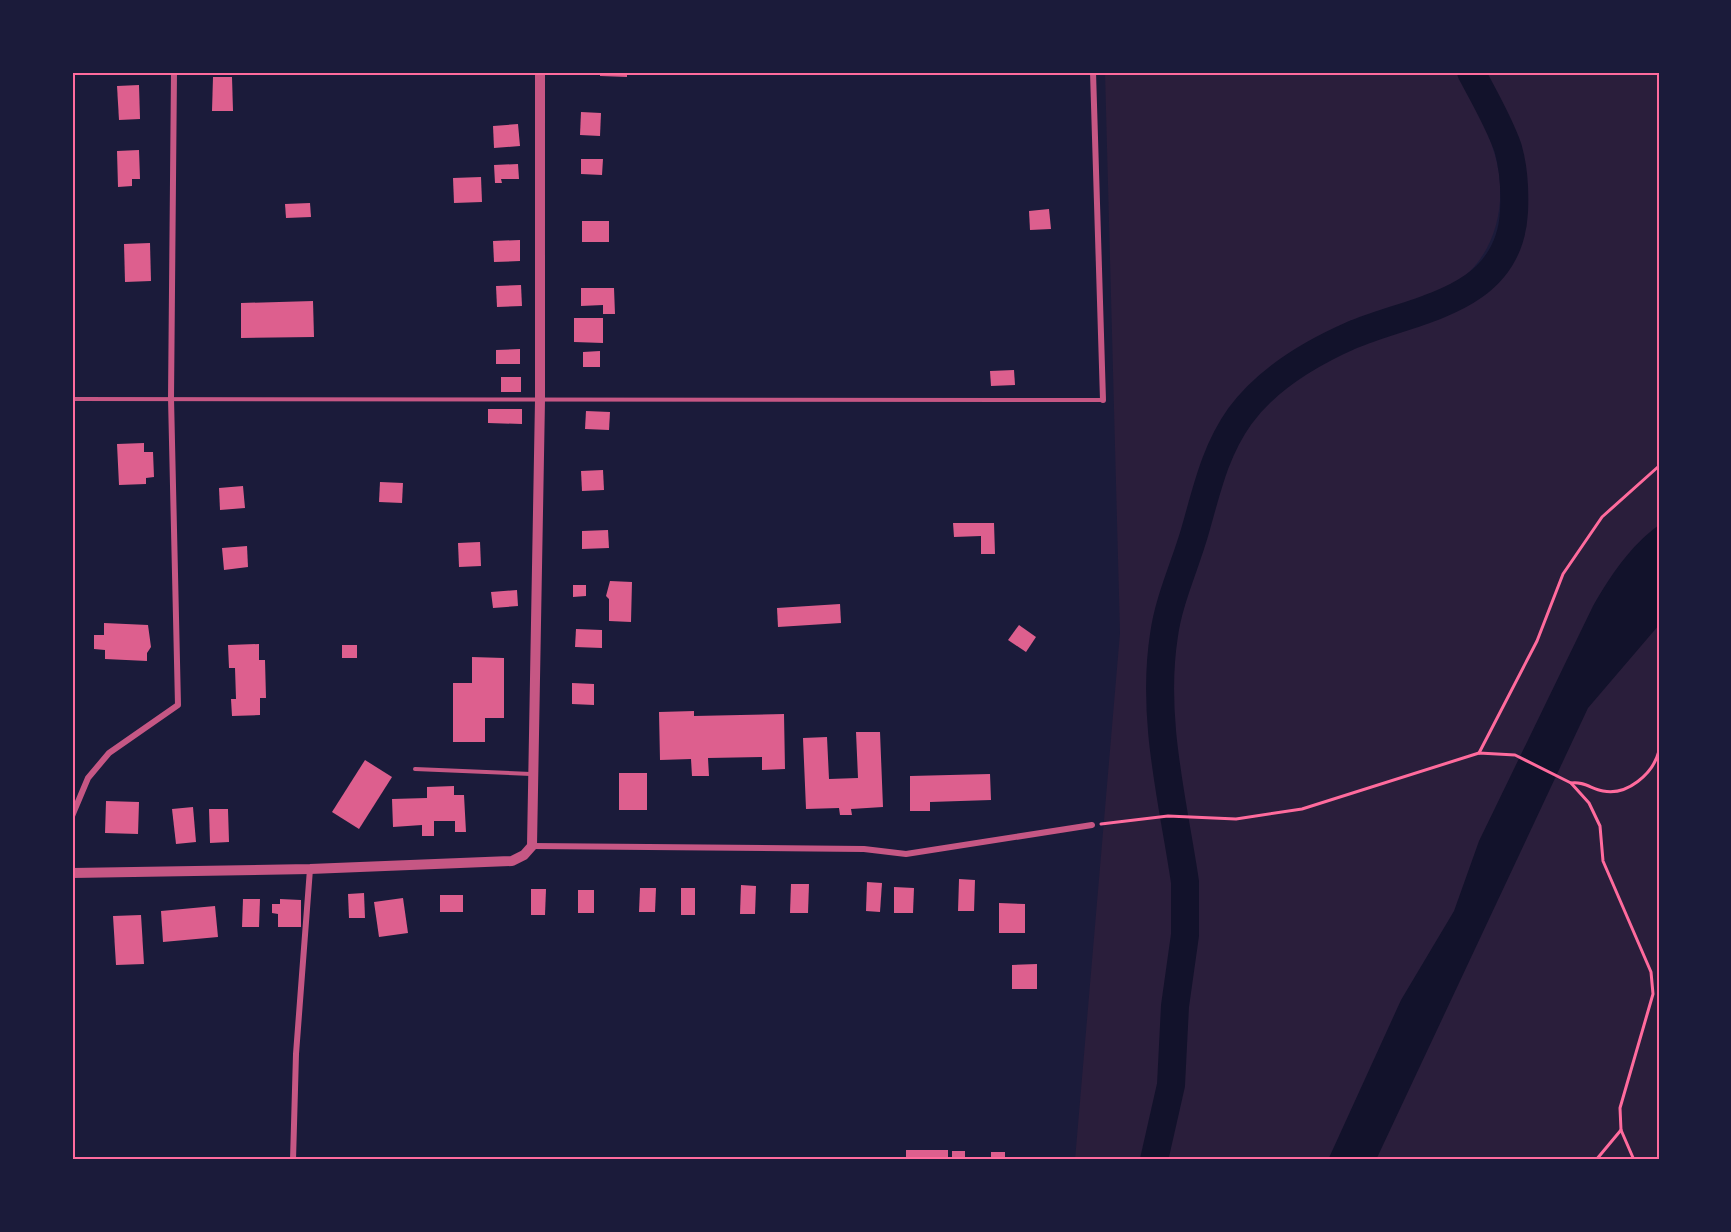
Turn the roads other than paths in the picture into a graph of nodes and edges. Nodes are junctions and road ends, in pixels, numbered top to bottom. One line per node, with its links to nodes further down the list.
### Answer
1 (174, 72): 4 (street)
2 (540, 72): 6 (street)
3 (1093, 72): 7 (street)
4 (171, 398): 5 (lane); 6 (lane); 10 (street)
5 (72, 399)
6 (540, 400): 7 (lane); 9 (street)
7 (1103, 400)
8 (415, 769): 9 (lane)
9 (535, 774): 12 (street)
10 (72, 816)
11 (1092, 825): 12 (street)
12 (532, 846): 13 (street)
13 (310, 869): 14 (street); 15 (street)
14 (72, 873)
15 (293, 1160)

